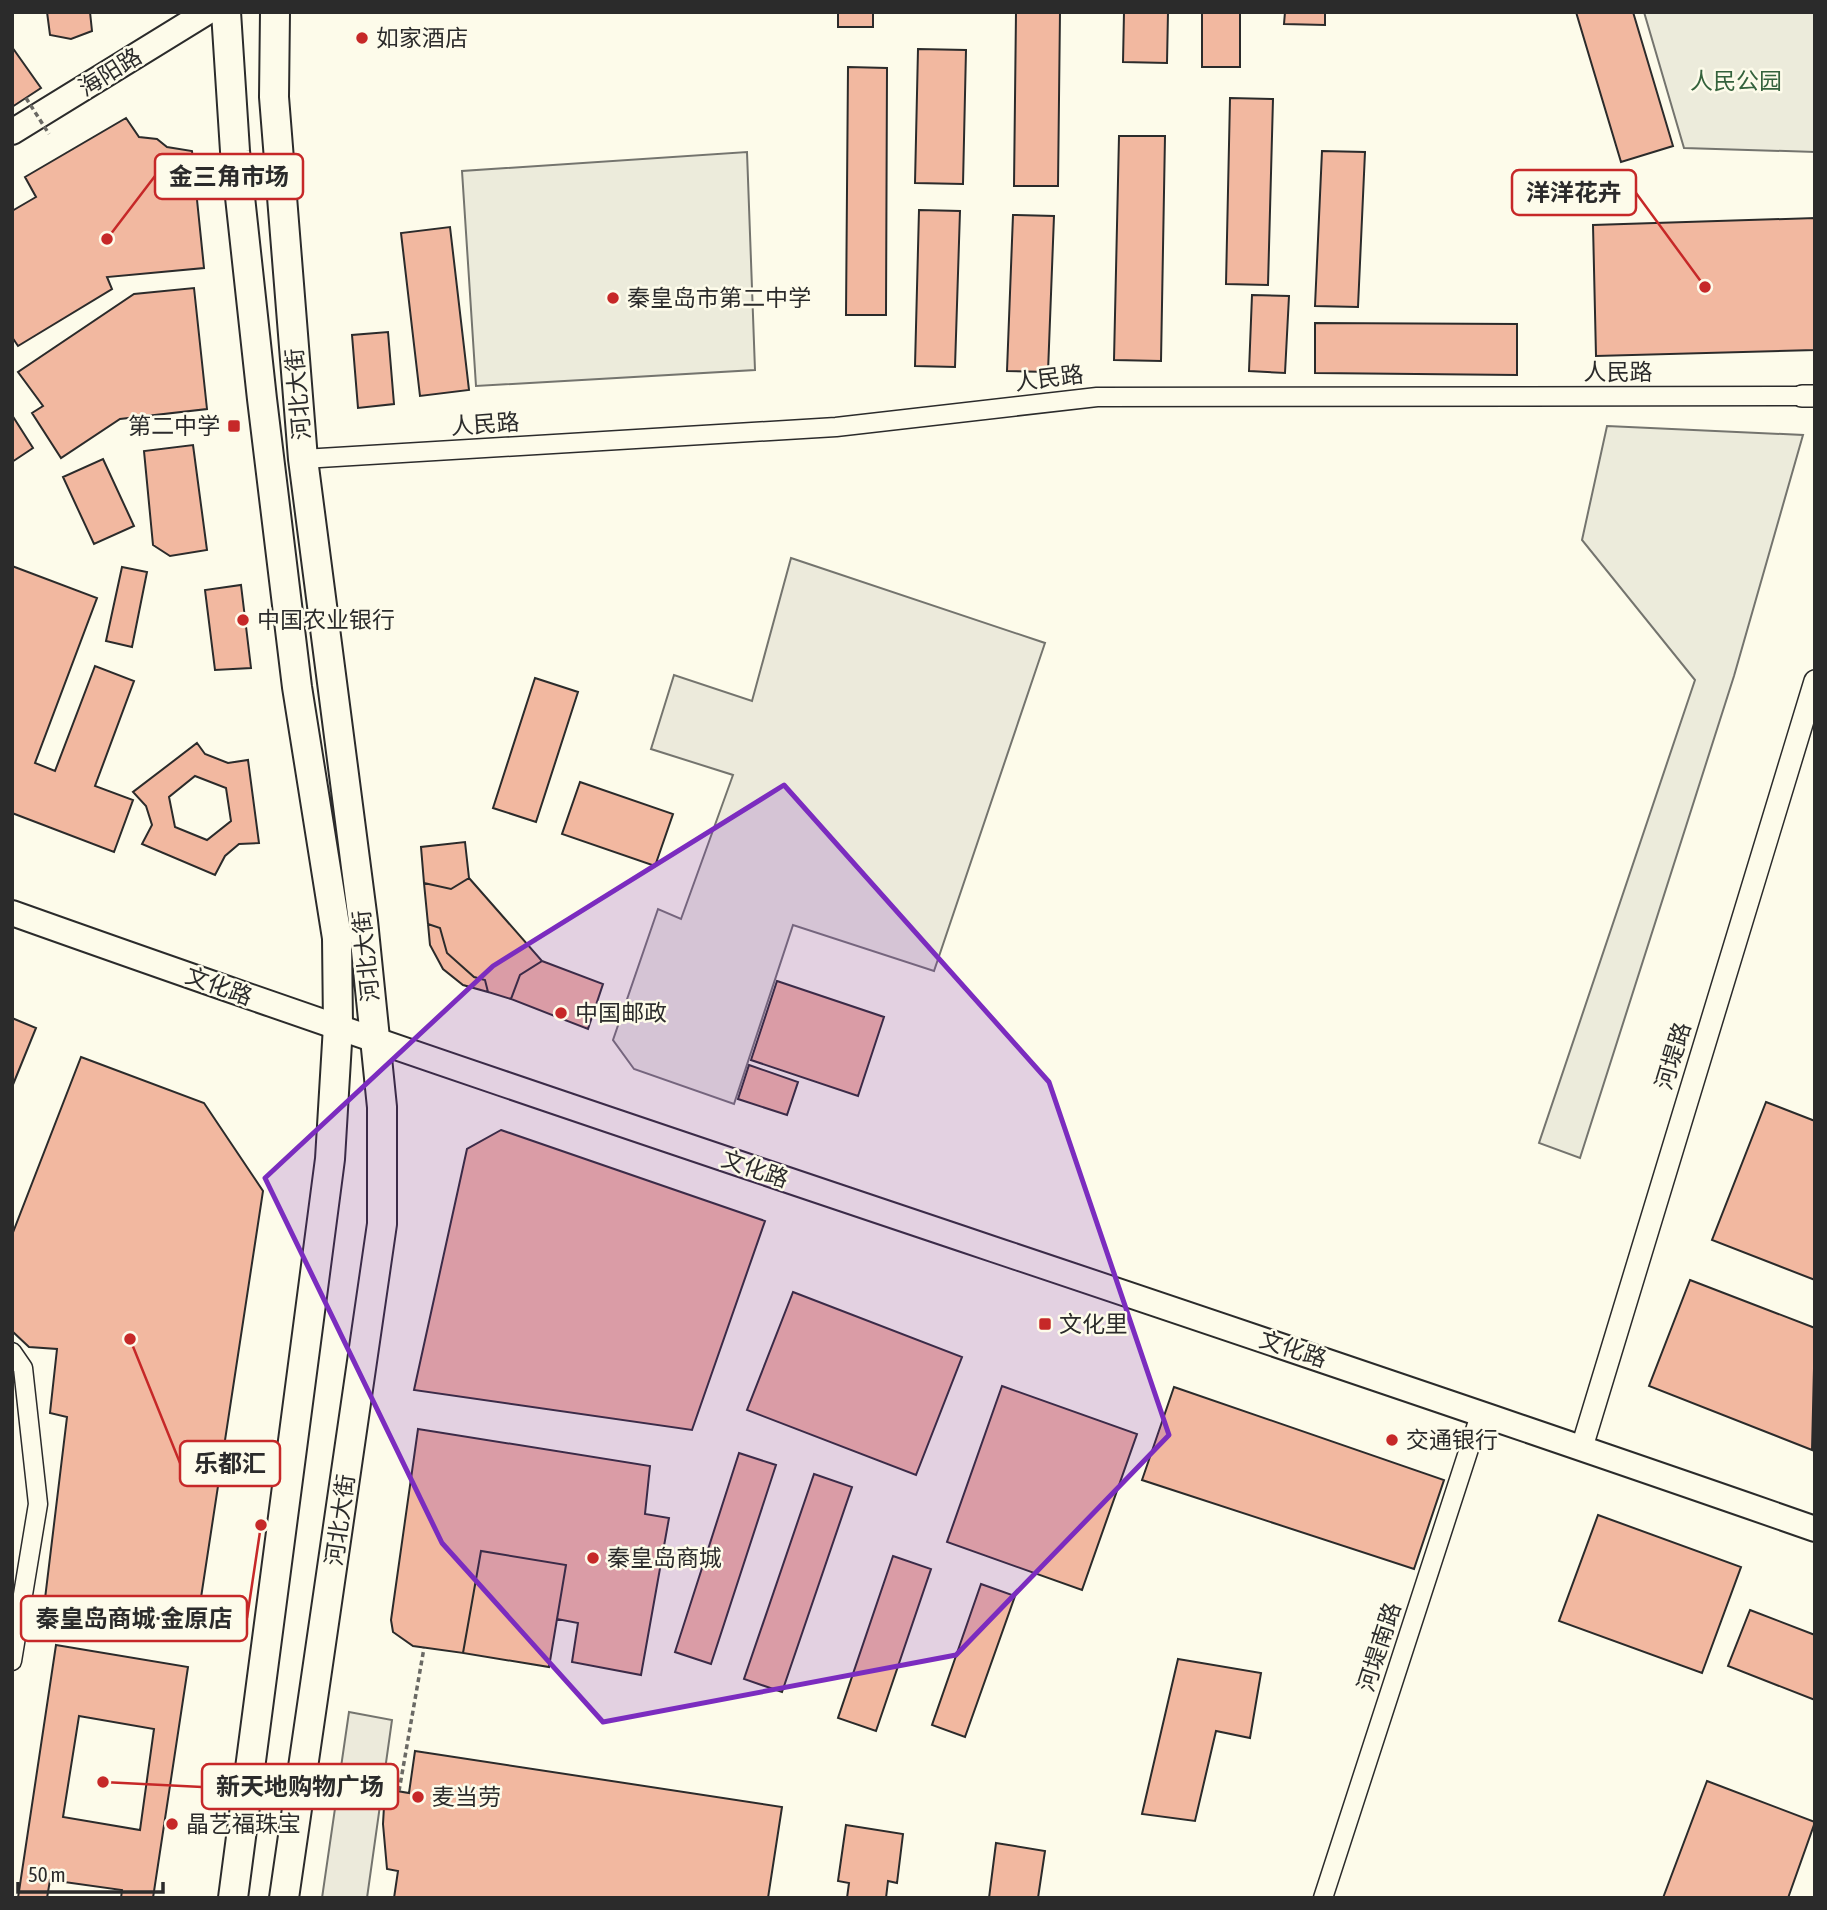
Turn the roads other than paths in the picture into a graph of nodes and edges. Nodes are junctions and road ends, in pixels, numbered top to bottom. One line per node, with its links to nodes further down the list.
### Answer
1 (207, 12): 4 (main road, 海阳路)
2 (226, 12): 9 (main road)
3 (275, 12): 6 (main road, 河北大街)
4 (12, 132)
5 (1808, 396): 6 (street, 人民路)
6 (303, 459): 10 (main road, 河北大街)
7 (1815, 681): 13 (street, 河堤路)
8 (12, 913): 9 (main road, 文化路)
9 (338, 1026): 10 (main road, 文化路); 16 (main road)
10 (374, 1040): 12 (main road, 文化路); 17 (main road, 河北大街)
11 (12, 1352): 15 (street)
12 (1491, 1415): 13 (main road, 文化路); 18 (street, 河堤南路)
13 (1582, 1447): 14 (main road)
14 (1815, 1529)
15 (12, 1661)
16 (233, 1898)
17 (284, 1898)
18 (1323, 1898)

